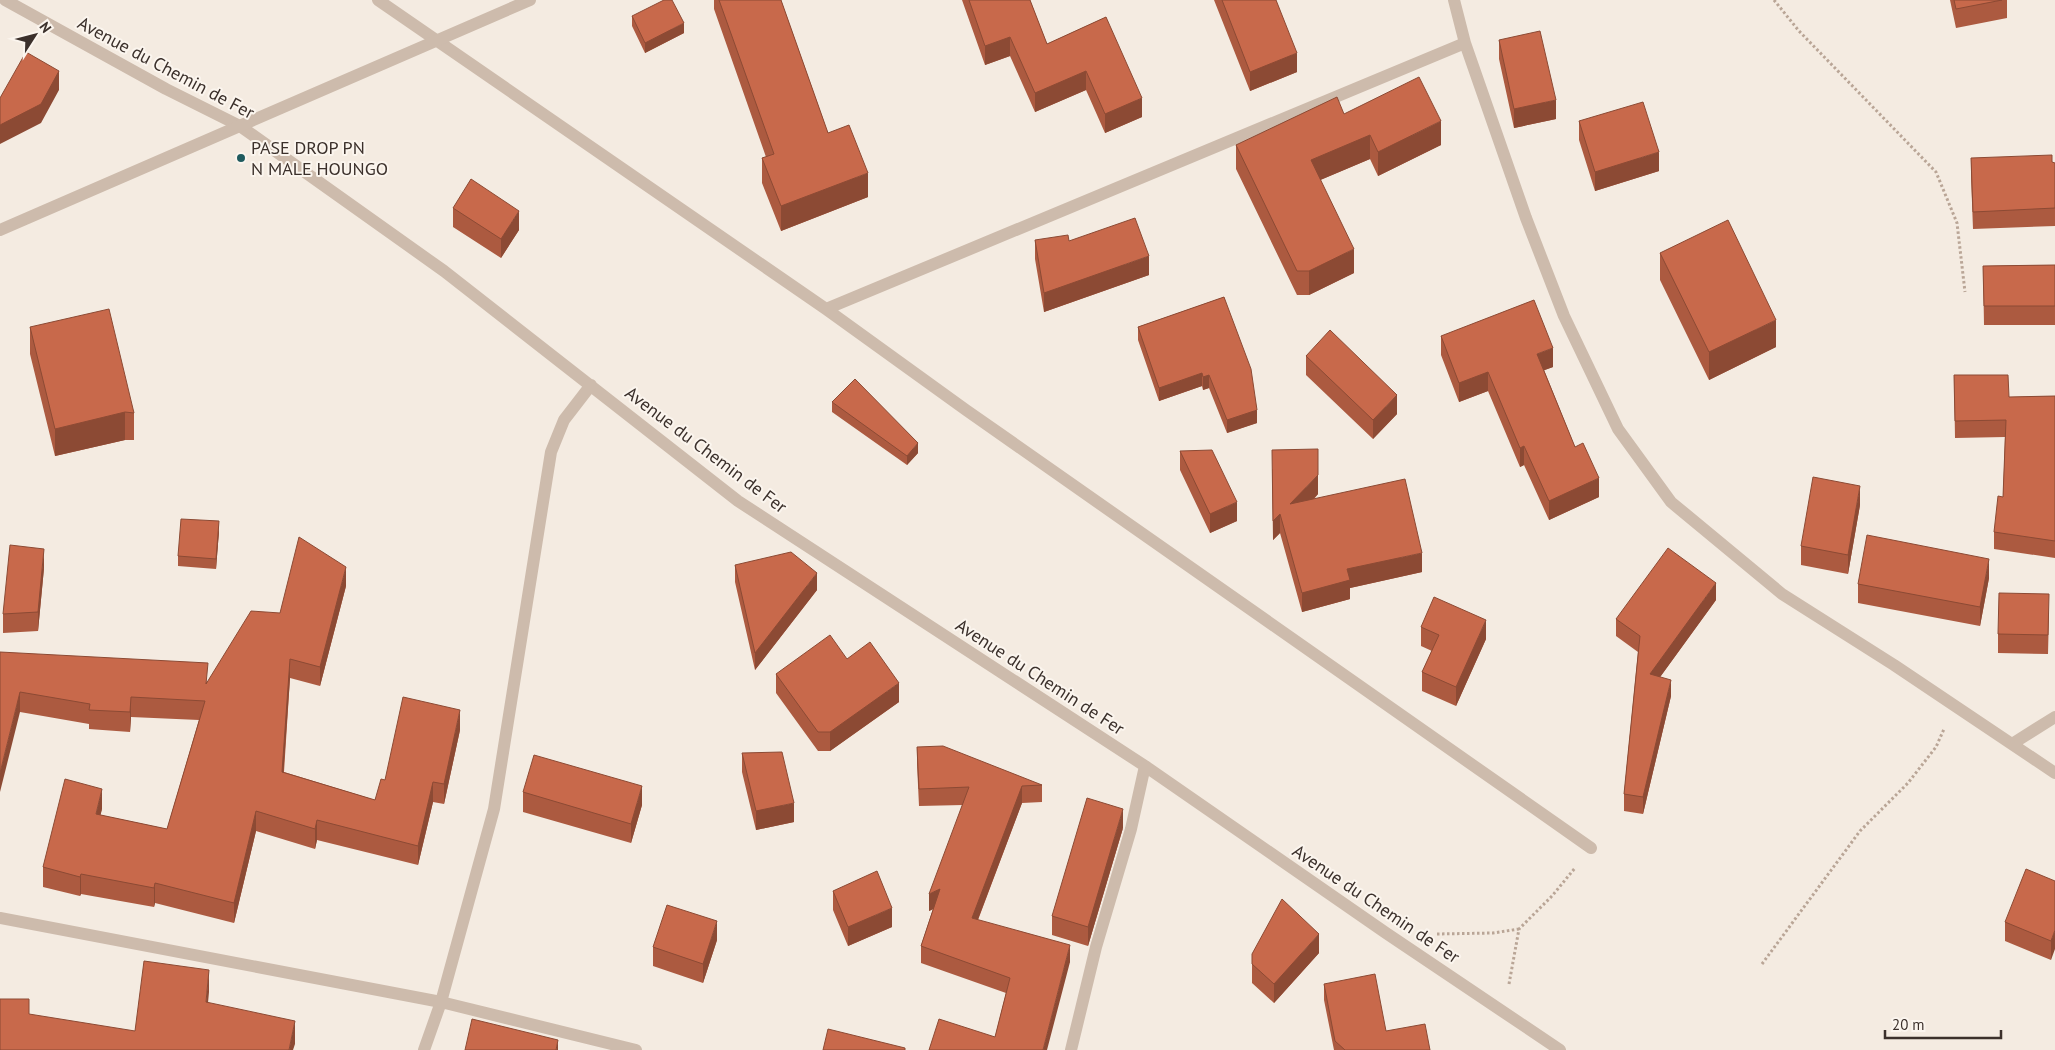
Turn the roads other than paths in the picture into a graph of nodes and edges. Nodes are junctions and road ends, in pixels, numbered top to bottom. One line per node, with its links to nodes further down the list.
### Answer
1 (5, 0): 7 (street, Avenue du Chemin de Fer)
2 (378, 0): 5 (street)
3 (530, 0): 5 (street)
4 (1454, 0): 6 (street)
5 (438, 40): 7 (street); 9 (street)
6 (1465, 43): 9 (street); 12 (street)
7 (240, 126): 8 (street); 10 (street, Avenue du Chemin de Fer)
8 (0, 230)
9 (826, 309): 15 (street)
10 (590, 385): 13 (street, Avenue du Chemin de Fer); 17 (street)
11 (2055, 718): 12 (street)
12 (2012, 744): 14 (street)
13 (1145, 766): 20 (street); 21 (street, Avenue du Chemin de Fer)
14 (2055, 773)
15 (1591, 848)
16 (0, 918): 17 (street)
17 (441, 1002): 18 (street); 19 (street)
18 (424, 1050)
19 (636, 1050)
20 (1071, 1050)
21 (1560, 1050)

